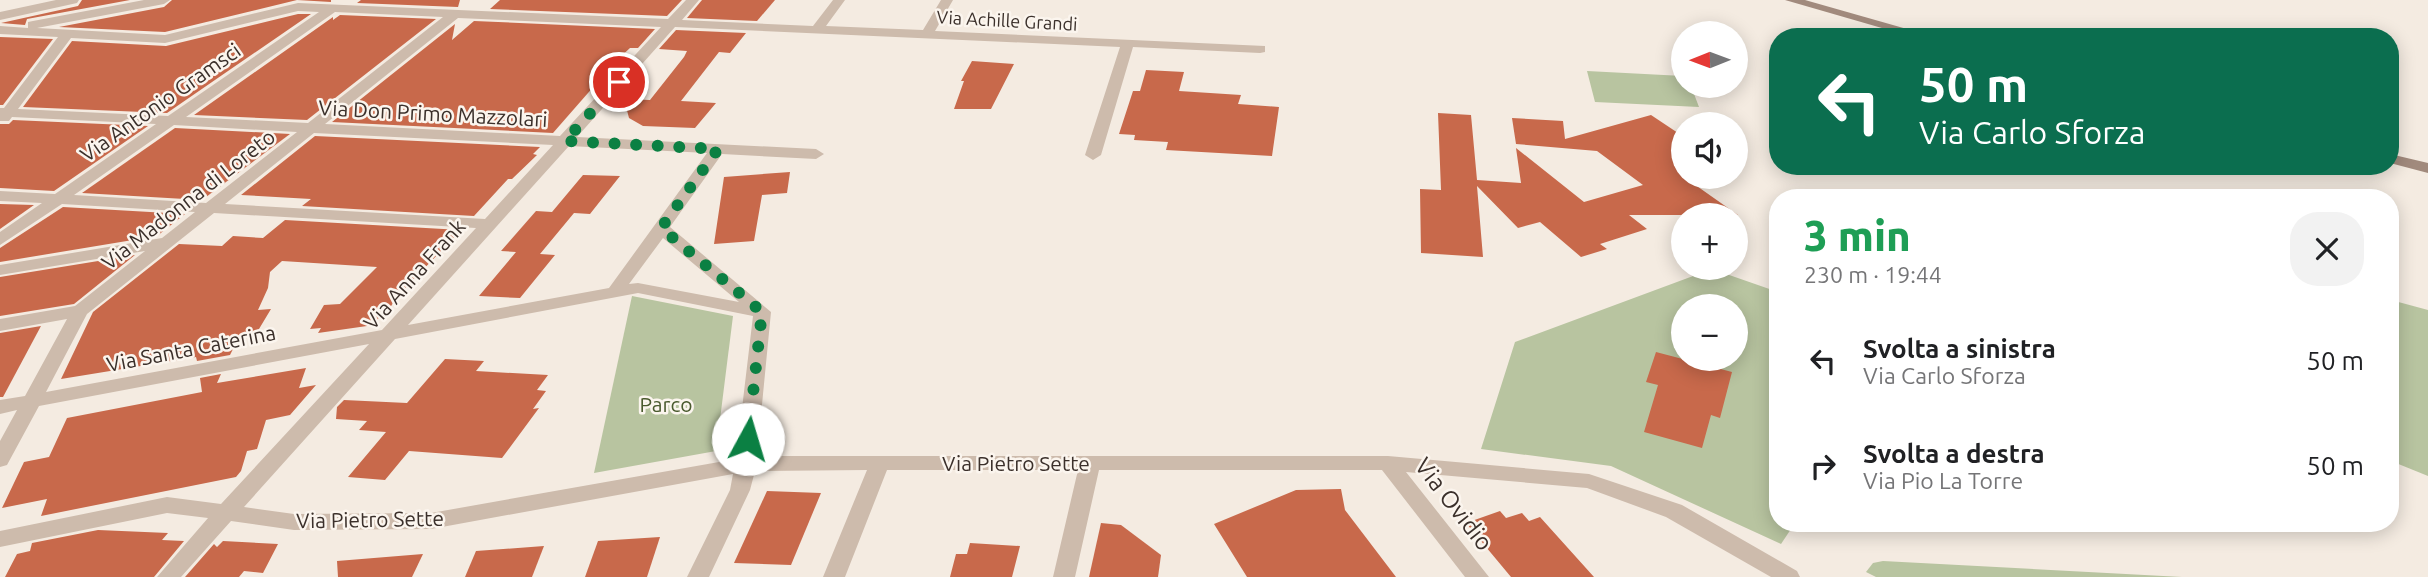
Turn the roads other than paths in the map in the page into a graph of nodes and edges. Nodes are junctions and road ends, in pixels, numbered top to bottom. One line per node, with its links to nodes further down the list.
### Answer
1 (73, 0): 11 (street)
2 (164, 0): 15 (street)
3 (476, 0): 10 (street, Via Madonna di Loreto)
4 (693, 0): 12 (street, Via Anna Frank)
5 (839, 0): 14 (street)
6 (947, 0): 17 (street)
7 (1791, 0): 13 (main road)
8 (299, 3): 9 (street, Via Achille Grandi); 16 (street, Via Achille Grandi)
9 (338, 4): 10 (street, Via Achille Grandi); 21 (street, Via Antonio Gramsci)
10 (460, 14): 12 (street, Via Achille Grandi); 23 (street, Via Madonna di Loreto)
11 (0, 16)
12 (672, 23): 14 (street, Via Achille Grandi); 24 (street, Via Anna Frank)
13 (1895, 28)
14 (817, 29): 17 (street, Via Achille Grandi)
15 (4, 30): 16 (street, Via Achille Grandi)
16 (67, 34): 20 (street)
17 (927, 34): 18 (street, Via Achille Grandi)
18 (1128, 43): 19 (street, Via Achille Grandi); 27 (street)
19 (1260, 49)
20 (5, 111): 21 (street, Via Don Primo Mazzolari); 22 (street)
21 (172, 119): 23 (street, Via Don Primo Mazzolari); 31 (street, Via Antonio Gramsci)
22 (0, 124)
23 (313, 127): 24 (street, Via Don Primo Mazzolari); 32 (street, Via Madonna di Loreto)
24 (565, 141): 25 (street, Via Don Primo Mazzolari); 33 (street, Via Anna Frank)
25 (718, 149): 26 (street, Via Don Primo Mazzolari); 34 (street)
26 (816, 154)
27 (1093, 155)
28 (2399, 160): 29 (main road)
29 (2428, 168)
30 (0, 196): 31 (street)
31 (57, 200): 32 (street); 35 (street, Via Antonio Gramsci)
32 (211, 207): 33 (street); 36 (street, Via Madonna di Loreto)
33 (491, 224): 42 (street, Via Anna Frank)
34 (661, 228): 38 (street); 40 (street)
35 (0, 240)
36 (166, 242): 37 (street); 39 (street, Via Madonna di Loreto)
37 (0, 270)
38 (615, 292): 40 (street, Via Santa Caterina); 42 (street, Via Santa Caterina)
39 (80, 311): 41 (street); 43 (street, Via Madonna di Loreto)
40 (762, 312): 49 (street)
41 (0, 325)
42 (391, 334): 43 (street, Via Santa Caterina); 50 (street, Via Anna Frank)
43 (32, 401): 44 (street, Via Santa Caterina); 45 (street, Via Madonna di Loreto)
44 (0, 407)
45 (0, 460)
46 (880, 463): 47 (street, Via Pietro Sette); 49 (street, Via Pietro Sette); 54 (street)
47 (1090, 463): 48 (street, Via Pietro Sette); 55 (street)
48 (1388, 463): 56 (street, Via Ovidio); 57 (street, Via Pietro Sette)
49 (746, 465): 50 (street, Via Pietro Sette); 53 (street)
50 (226, 514): 51 (street, Via Pietro Sette); 52 (street, Via Anna Frank)
51 (0, 539)
52 (168, 577)
53 (698, 577)
54 (834, 577)
55 (1064, 577)
56 (1478, 577)
57 (1789, 577)

